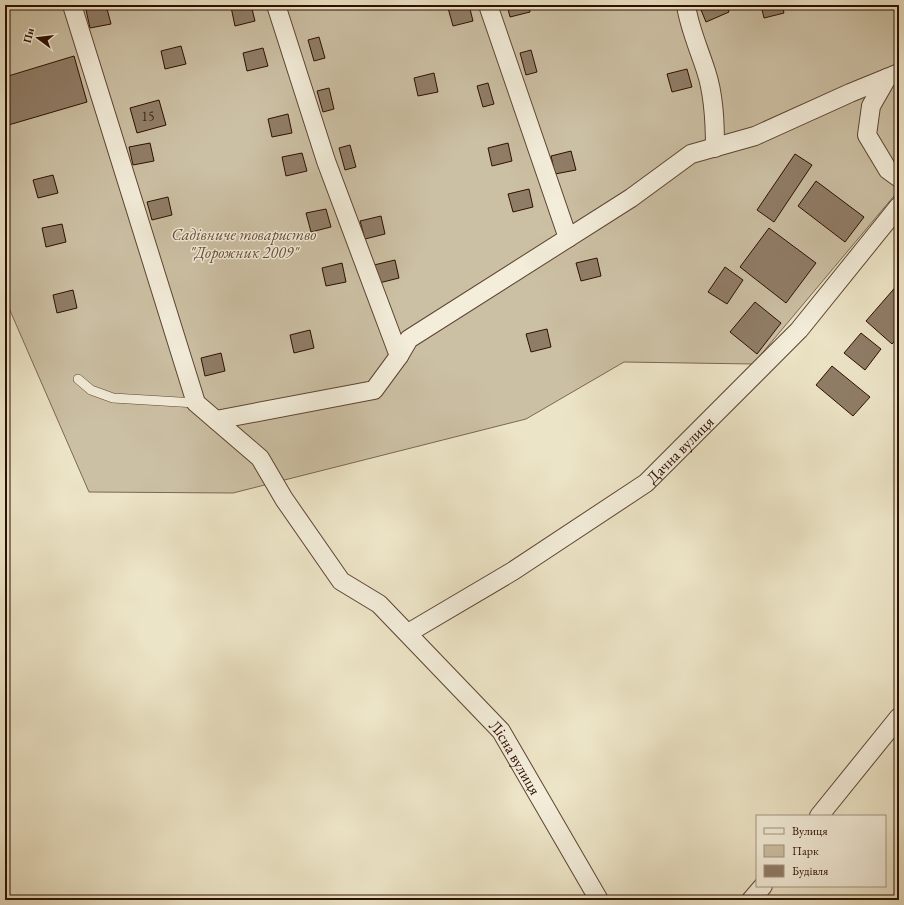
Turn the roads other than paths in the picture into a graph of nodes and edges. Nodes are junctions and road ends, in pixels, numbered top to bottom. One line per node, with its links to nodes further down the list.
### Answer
1 (72, 5): 12 (street)
2 (276, 5): 10 (street)
3 (488, 5): 9 (street)
4 (686, 5): 6 (street)
5 (893, 76): 6 (street); 7 (street)
6 (715, 148): 9 (street)
7 (899, 178)
8 (899, 206): 14 (street, Дачна вулиця)
9 (568, 238): 10 (street)
10 (399, 356): 13 (street)
11 (78, 379): 12 (lane)
12 (196, 403): 13 (street, Лісна вулиця)
13 (216, 420): 14 (street, Лісна вулиця)
14 (408, 633): 18 (street, Лісна вулиця)
15 (899, 717): 16 (street)
16 (820, 815)
17 (761, 887): 19 (street)
18 (599, 900)
19 (751, 900)

